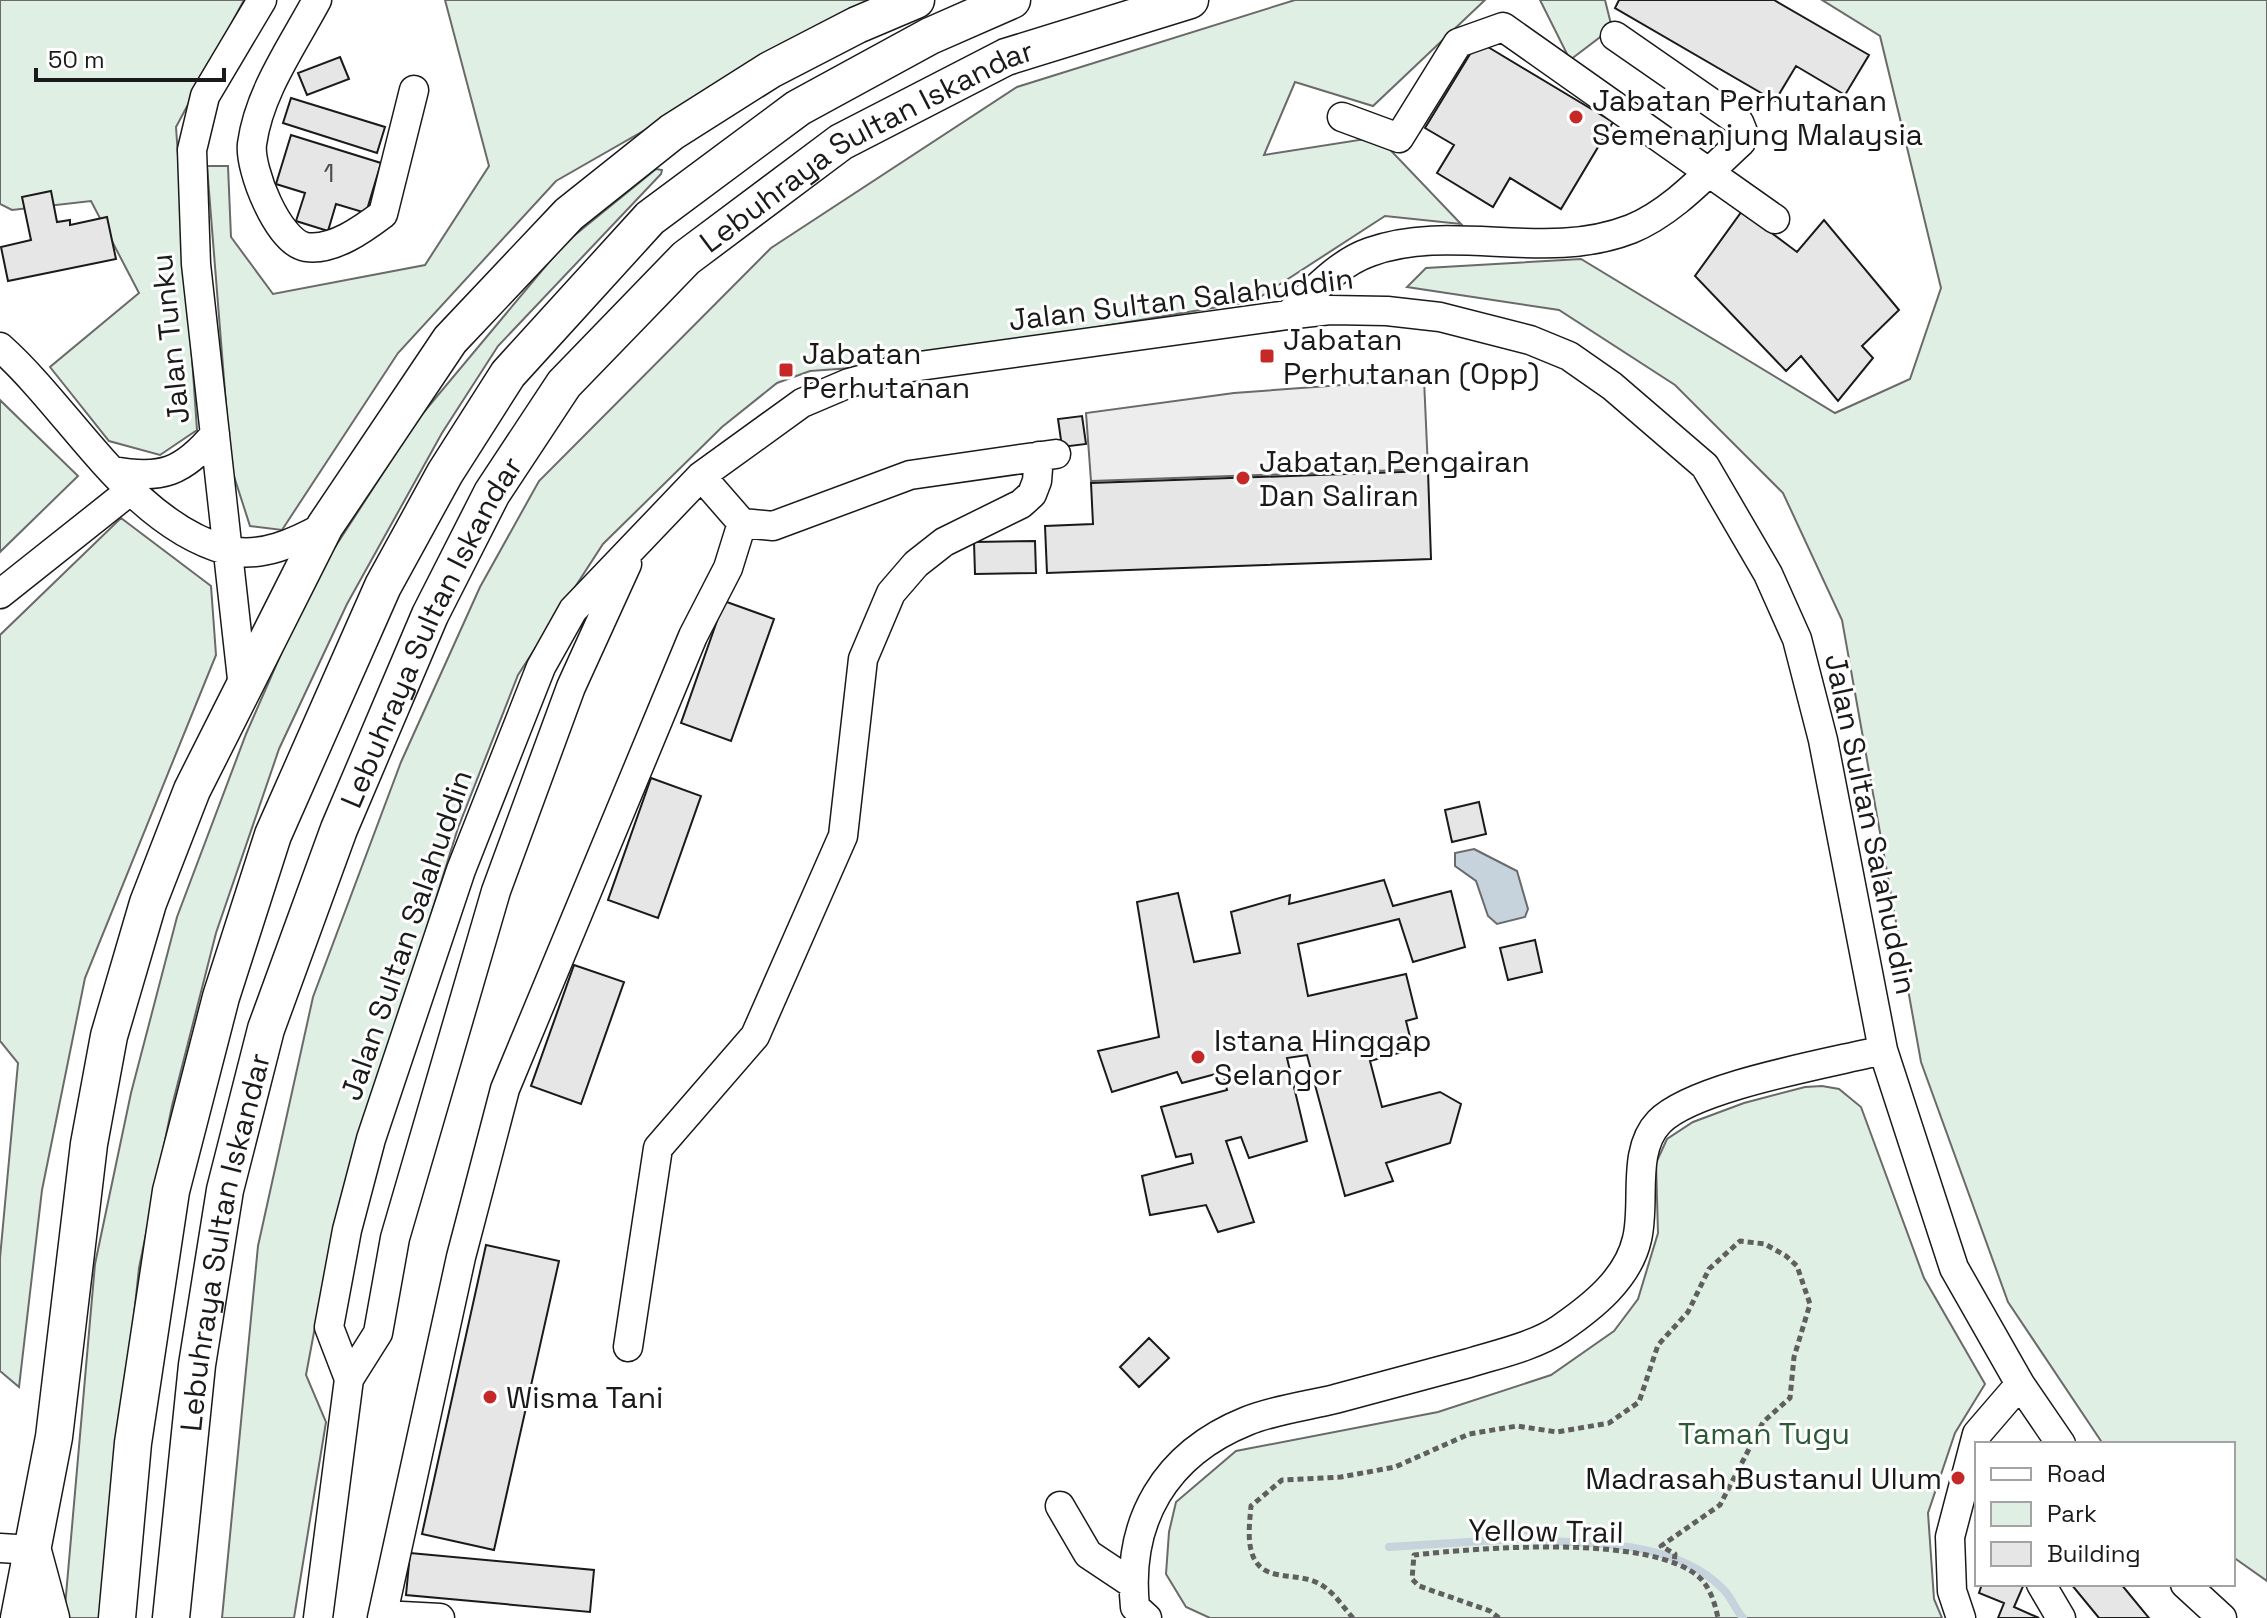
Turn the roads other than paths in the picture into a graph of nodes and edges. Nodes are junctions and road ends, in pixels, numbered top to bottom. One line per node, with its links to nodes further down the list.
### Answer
1 (262, 0): 13 (street, Jalan Tunku)
2 (317, 0): 7 (street)
3 (916, 0): 17 (main road)
4 (1012, 0): 38 (main road, Lebuhraya Sultan Iskandar)
5 (1190, 0): 39 (main road, Lebuhraya Sultan Iskandar)
6 (1615, 36): 9 (street)
7 (414, 90)
8 (1342, 117): 9 (street)
9 (1709, 171): 10 (street); 11 (street)
10 (1775, 219)
11 (1288, 315): 14 (street, Jalan Sultan Salahuddin); 22 (street, Jalan Sultan Salahuddin)
12 (0, 347): 15 (street)
13 (215, 434): 15 (street); 19 (street, Jalan Tunku)
14 (701, 476): 16 (street); 18 (street, Jalan Sultan Salahuddin)
15 (122, 481): 19 (street); 20 (street)
16 (742, 523): 23 (street); 35 (street)
17 (325, 526): 19 (street); 21 (main road)
18 (636, 545): 24 (street, Jalan Sultan Salahuddin); 24 (street, Jalan Sultan Salahuddin)
19 (226, 550): 21 (street, Jalan Tunku)
20 (0, 594)
21 (243, 688): 31 (main road)
22 (1883, 1050): 25 (street, Jalan Sultan Salahuddin); 32 (street)
23 (628, 1347)
24 (349, 1379): 40 (street, Jalan Sultan Salahuddin)
25 (2020, 1384): 26 (street); 27 (street, Jalan Sultan Salahuddin)
26 (1976, 1442)
27 (2060, 1442)
28 (1975, 1452): 29 (street)
29 (1972, 1478): 43 (street)
30 (1060, 1506): 32 (street)
31 (16, 1549): 36 (main road); 37 (main road)
32 (1133, 1584): 42 (street)
33 (2042, 1586): 44 (street)
34 (2187, 1586): 45 (street)
35 (383, 1616): 41 (street)
36 (19, 1618)
37 (51, 1618)
38 (117, 1618)
39 (171, 1618)
40 (318, 1618)
41 (440, 1618)
42 (1147, 1618)
43 (1961, 1618)
44 (2061, 1618)
45 (2222, 1618)

